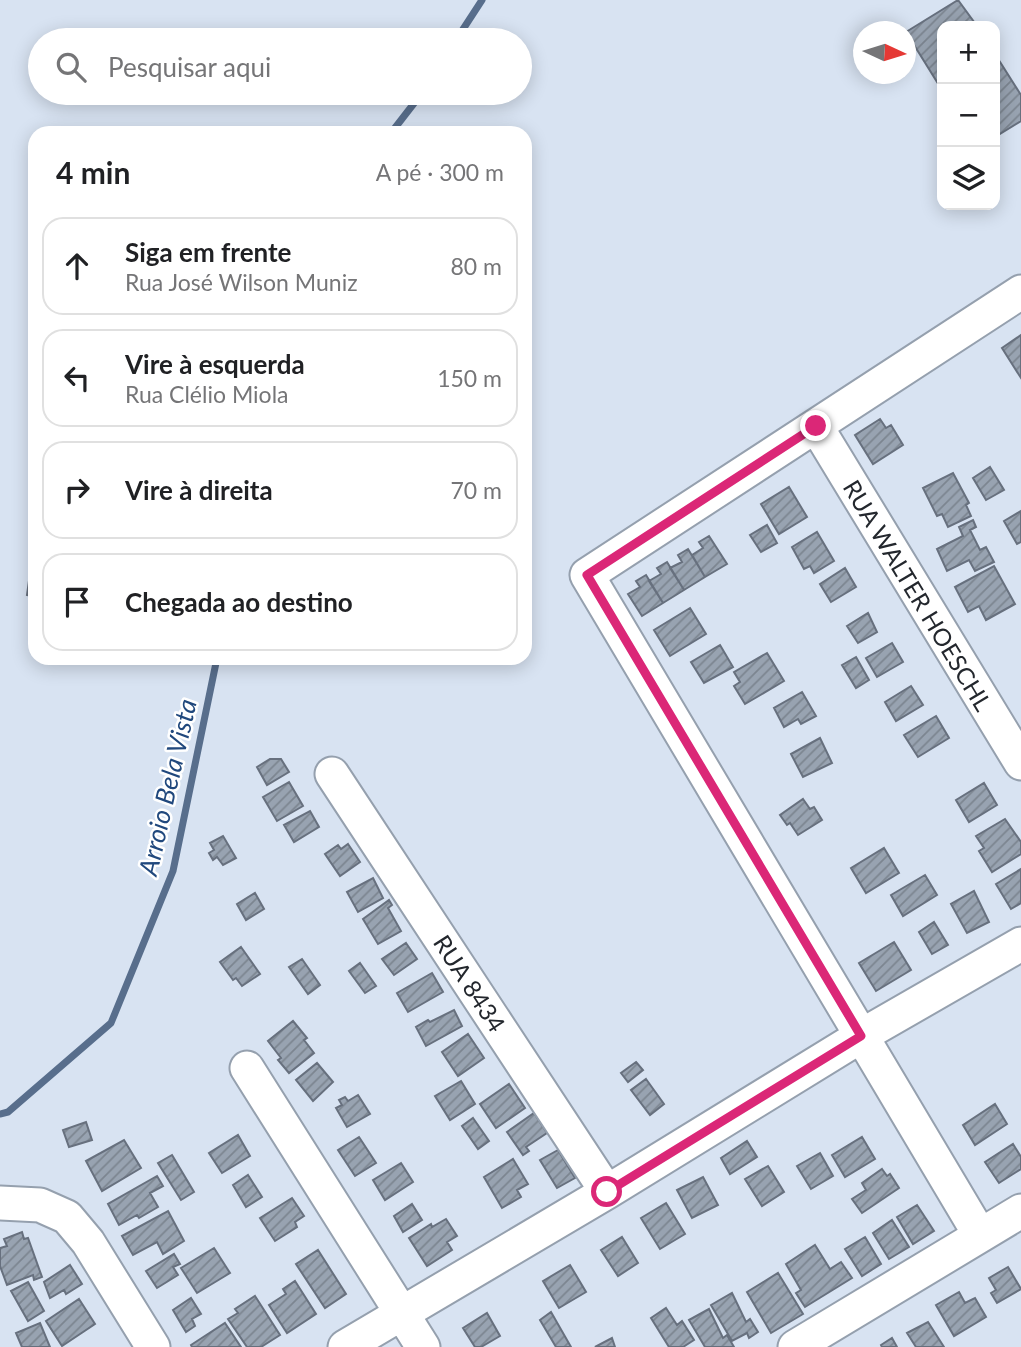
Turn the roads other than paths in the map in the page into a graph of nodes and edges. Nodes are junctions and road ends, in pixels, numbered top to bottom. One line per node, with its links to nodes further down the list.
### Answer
1 (1021, 292): 2 (street)
2 (816, 426): 3 (street, RUA WALTER HOESCHL); 6 (street)
3 (1021, 763)
4 (332, 774): 8 (street, RUA 8434)
5 (1021, 944): 6 (street)
6 (861, 1036): 8 (street); 11 (street)
7 (247, 1068): 12 (street)
8 (607, 1192): 12 (street)
9 (0, 1203): 13 (street)
10 (1021, 1211): 11 (street)
11 (979, 1236): 16 (street)
12 (402, 1313): 14 (street); 15 (street)
13 (153, 1347)
14 (345, 1347)
15 (423, 1347)
16 (795, 1347)

